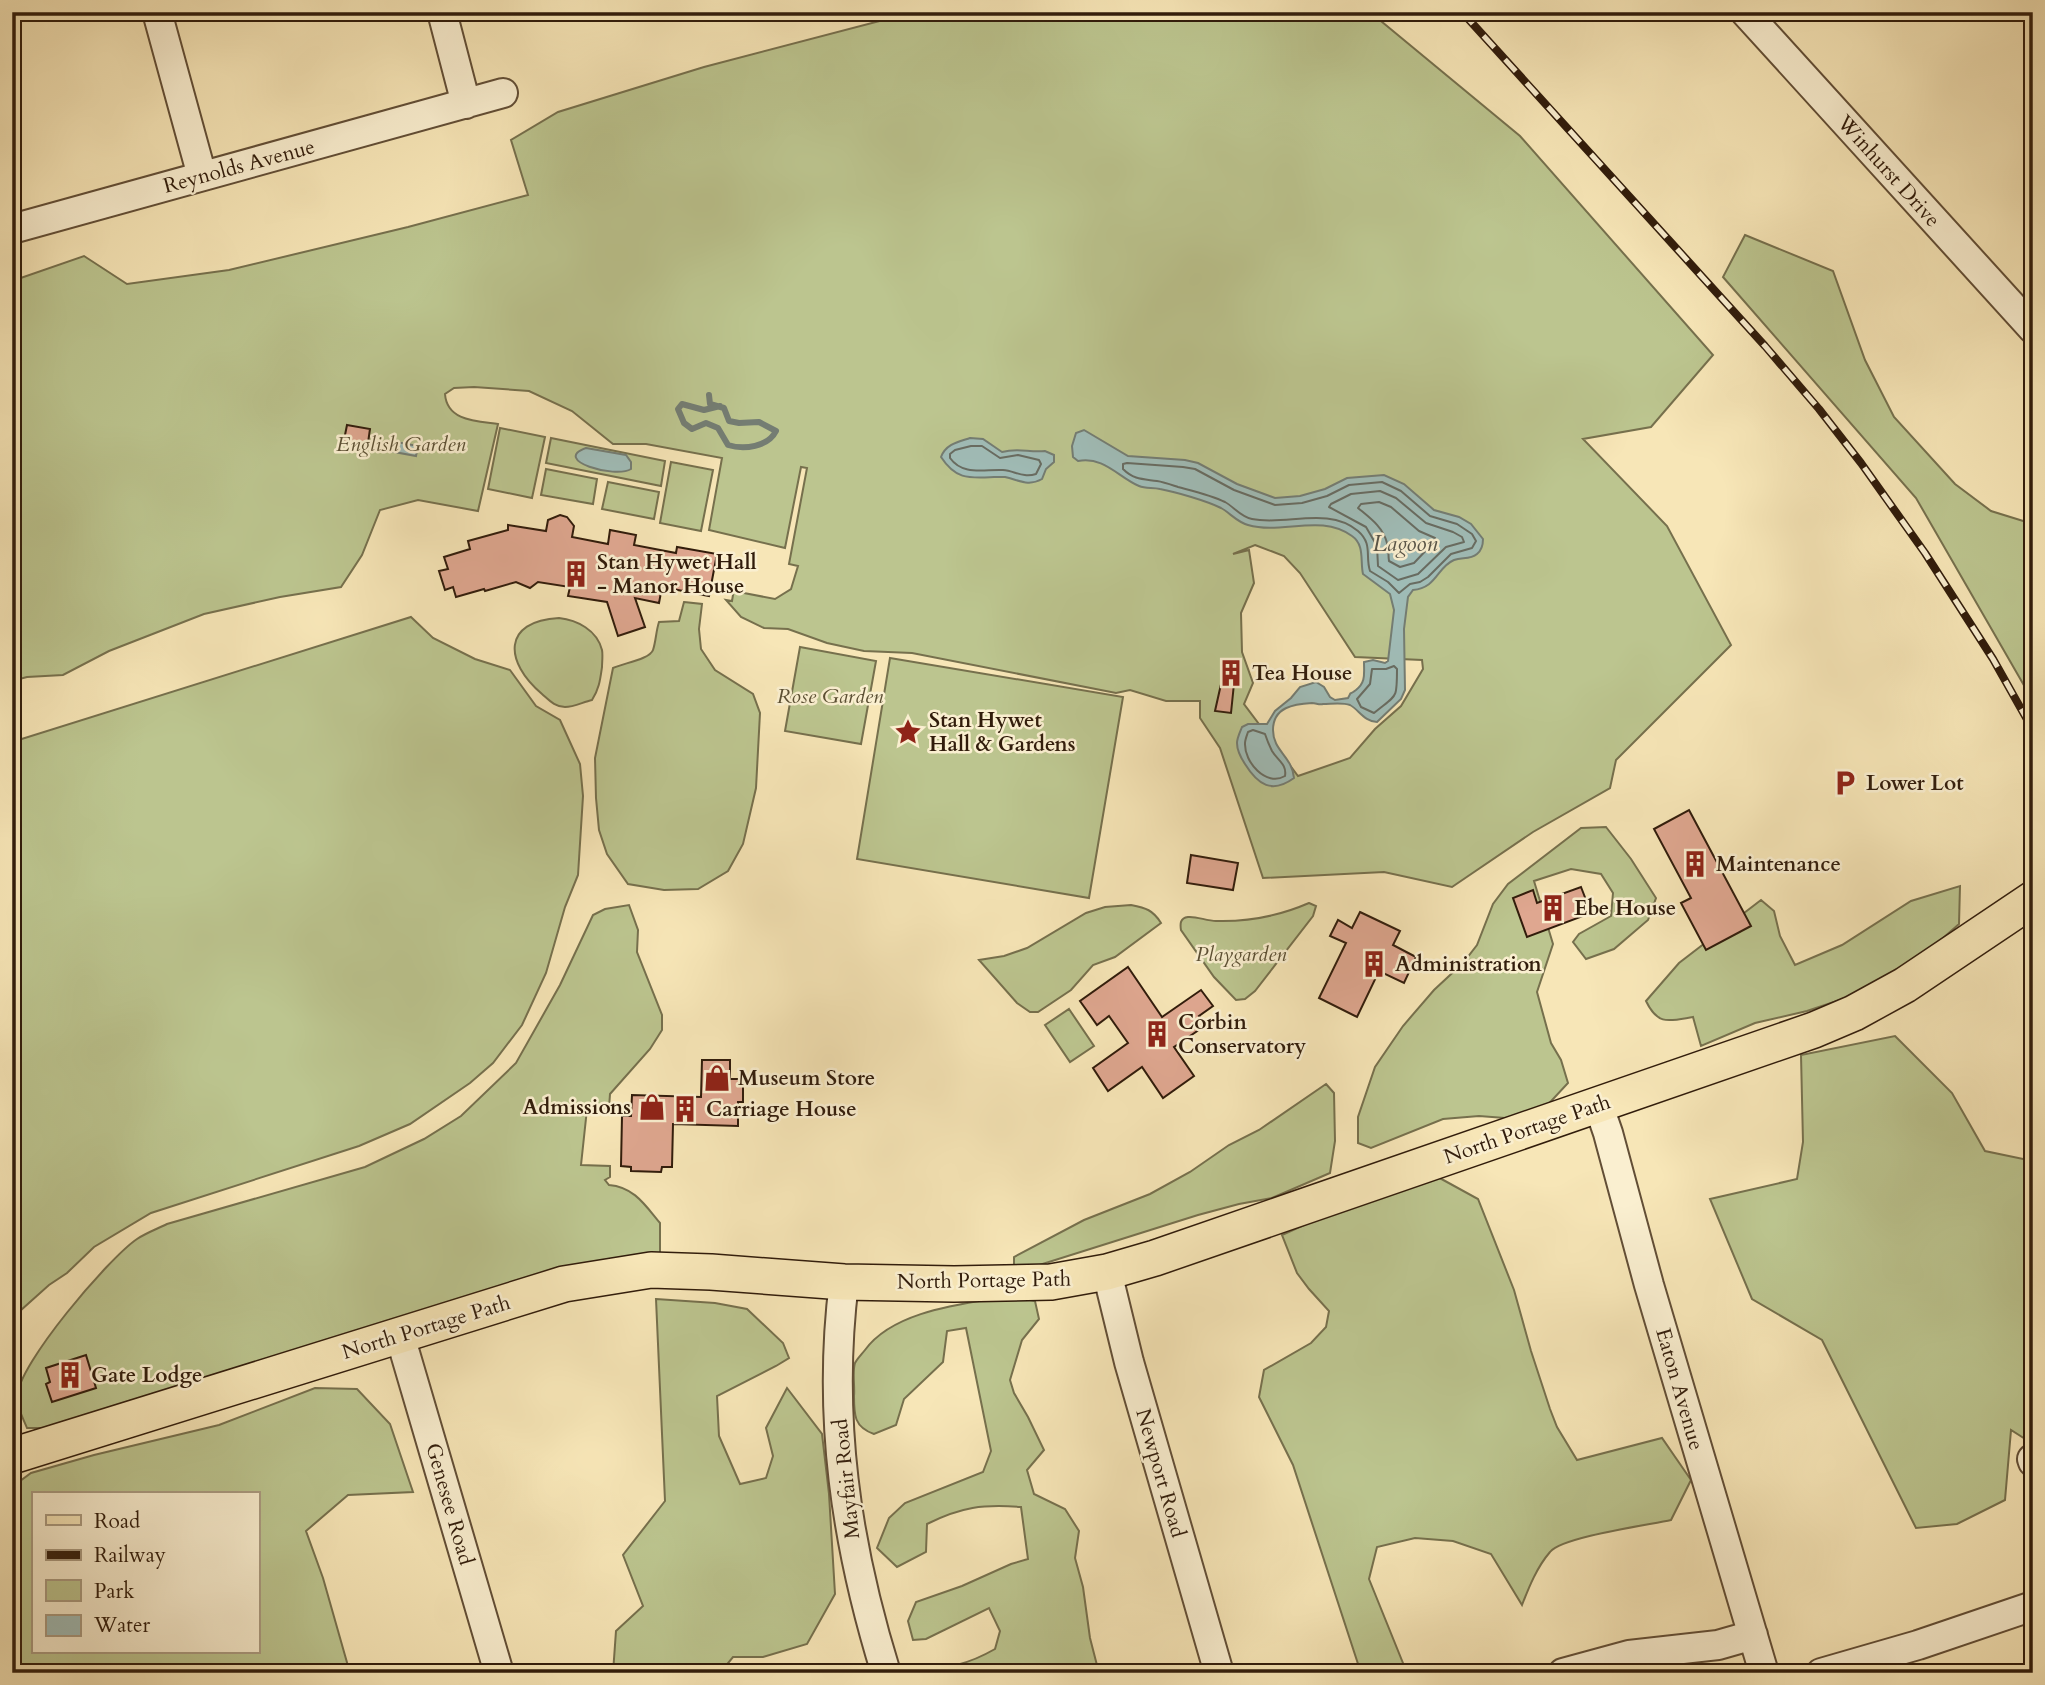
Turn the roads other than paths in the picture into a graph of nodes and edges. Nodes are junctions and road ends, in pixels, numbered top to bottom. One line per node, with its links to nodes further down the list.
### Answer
1 (157, 12): 6 (street)
2 (442, 12): 5 (street)
3 (1745, 12): 8 (street, Winhurst Drive)
4 (503, 93): 5 (street, Reynolds Avenue)
5 (466, 104): 6 (street, Reynolds Avenue)
6 (202, 176): 7 (street, Reynolds Avenue)
7 (12, 229)
8 (2033, 329)
9 (2033, 899): 10 (main road, North Portage Path)
10 (1598, 1104): 11 (main road, North Portage Path); 16 (street, Eaton Avenue)
11 (1107, 1272): 12 (main road, North Portage Path); 19 (street, Newport Road)
12 (844, 1282): 13 (main road, North Portage Path); 18 (street, Mayfair Road)
13 (400, 1336): 14 (main road, North Portage Path); 17 (street, Genesee Road)
14 (12, 1456)
15 (2033, 1606): 22 (street)
16 (1752, 1635): 20 (street); 21 (street, Eaton Avenue)
17 (499, 1673)
18 (886, 1673)
19 (1219, 1673)
20 (1563, 1673)
21 (1764, 1673)
22 (1821, 1673)

